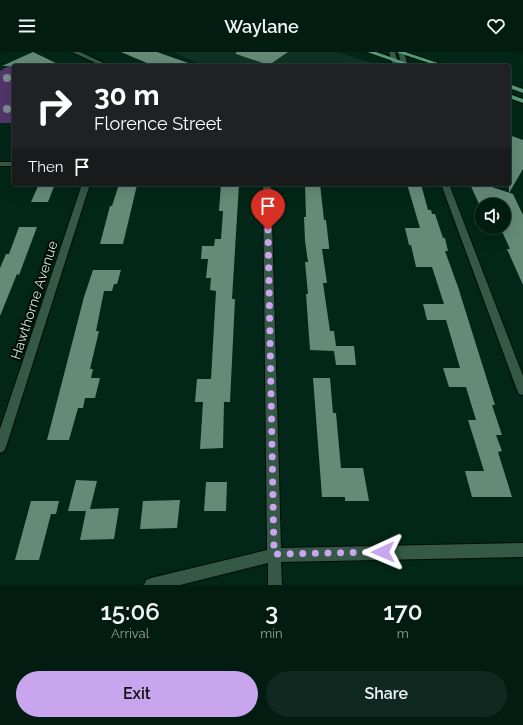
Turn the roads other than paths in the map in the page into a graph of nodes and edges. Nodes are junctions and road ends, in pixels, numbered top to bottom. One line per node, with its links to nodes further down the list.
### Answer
1 (75, 52): 6 (street)
2 (370, 52): 5 (main road)
3 (392, 52): 5 (street)
4 (400, 52): 7 (street); 8 (main road)
5 (395, 63)
6 (102, 64)
7 (405, 64)
8 (438, 64)
9 (511, 87): 10 (main road)
10 (523, 91)
11 (511, 97): 12 (main road)
12 (523, 101)
13 (0, 164): 14 (street)
14 (12, 164)
15 (85, 186): 19 (street, Hawthorne Avenue)
16 (267, 186): 21 (street)
17 (446, 186): 18 (street)
18 (523, 390)
19 (0, 447)
20 (523, 550): 21 (street)
21 (274, 554): 22 (street); 23 (street)
22 (151, 585)
23 (275, 585)

